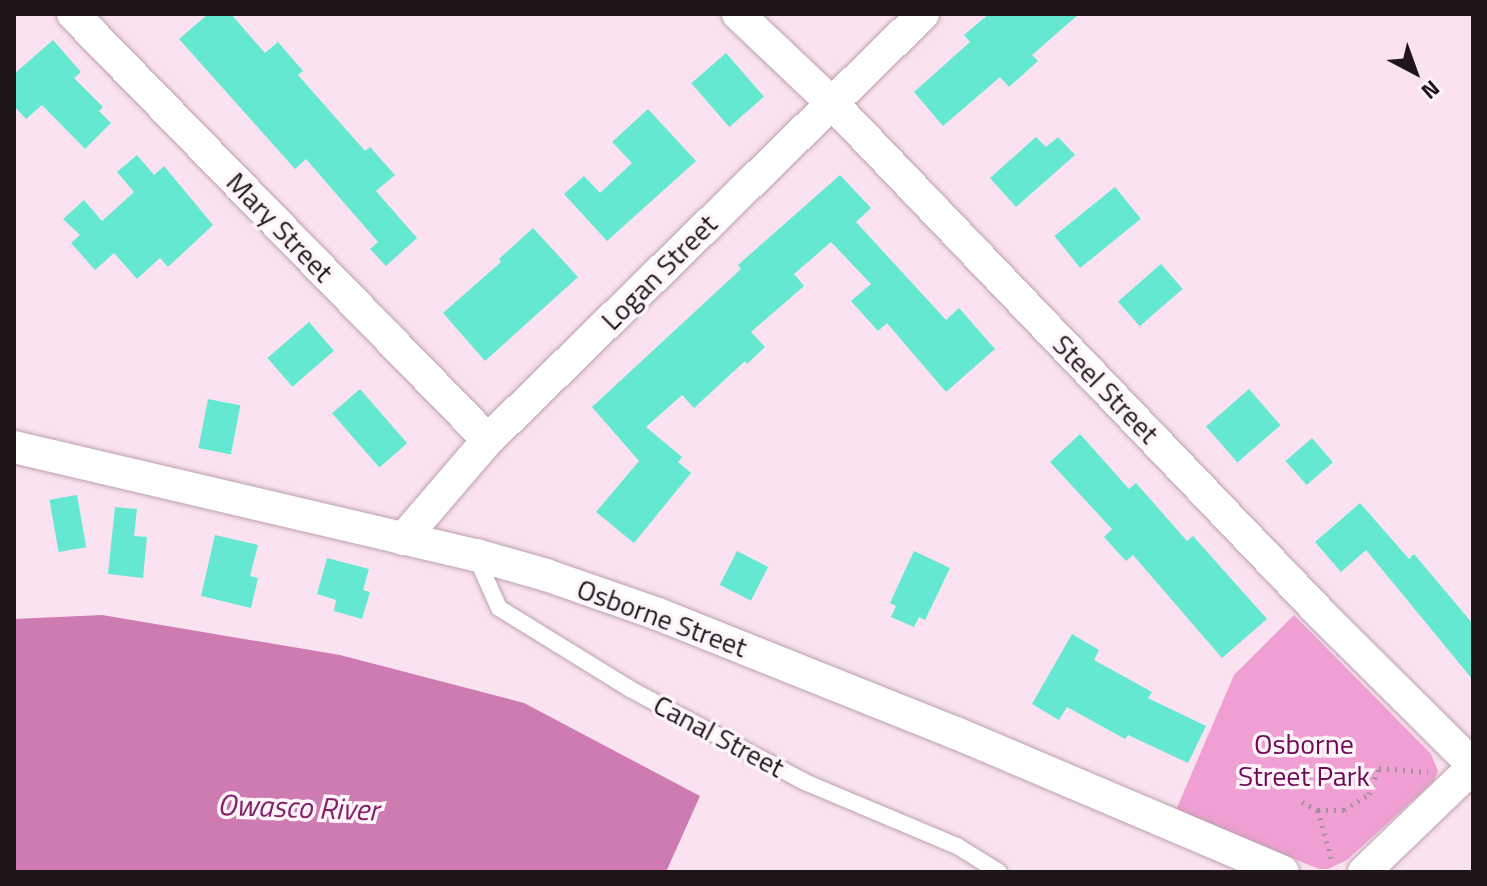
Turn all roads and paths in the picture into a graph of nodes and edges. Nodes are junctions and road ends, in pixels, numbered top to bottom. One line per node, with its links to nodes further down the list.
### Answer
1 (73, 14): 5 (street, Mary Street)
2 (738, 14): 4 (street, Steel Street)
3 (923, 14): 4 (street, Logan Street)
4 (833, 104): 5 (street, Logan Street); 9 (street, Steel Street)
5 (488, 440): 7 (street, Logan Street)
6 (14, 447): 7 (street, Osborne Street)
7 (403, 539): 8 (street, Osborne Street)
8 (476, 555): 14 (lane, Canal Street); 15 (street, Osborne Street)
9 (1473, 766): 16 (street)
10 (1428, 772): 12 (path)
11 (1302, 802): 12 (path)
12 (1318, 810): 13 (path)
13 (1331, 858)
14 (999, 872)
15 (1283, 872)
16 (1364, 872)

